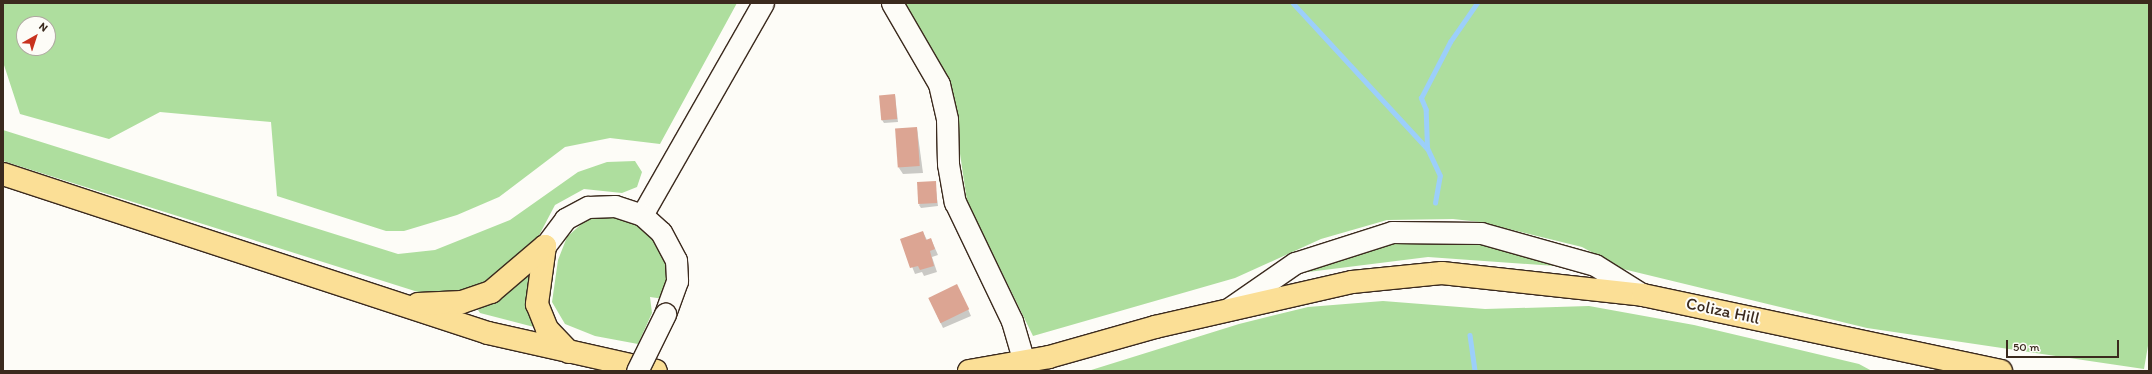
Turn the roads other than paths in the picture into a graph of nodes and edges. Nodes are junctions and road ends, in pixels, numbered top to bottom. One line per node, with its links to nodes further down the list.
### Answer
1 (763, 3): 4 (street)
2 (892, 3): 10 (street)
3 (3, 174): 7 (highway)
4 (642, 216): 5 (street); 11 (street, bridge)
5 (545, 246): 7 (highway); 9 (highway)
6 (1644, 295): 8 (highway, Coliza Hill); 8 (street); 14 (highway, Coliza Hill)
7 (405, 304): 9 (highway)
8 (1225, 312): 10 (highway, Coliza Hill)
9 (569, 352): 12 (highway)
10 (1022, 367): 13 (highway, Coliza Hill)
11 (637, 371)
12 (656, 371)
13 (970, 371)
14 (2000, 371)

